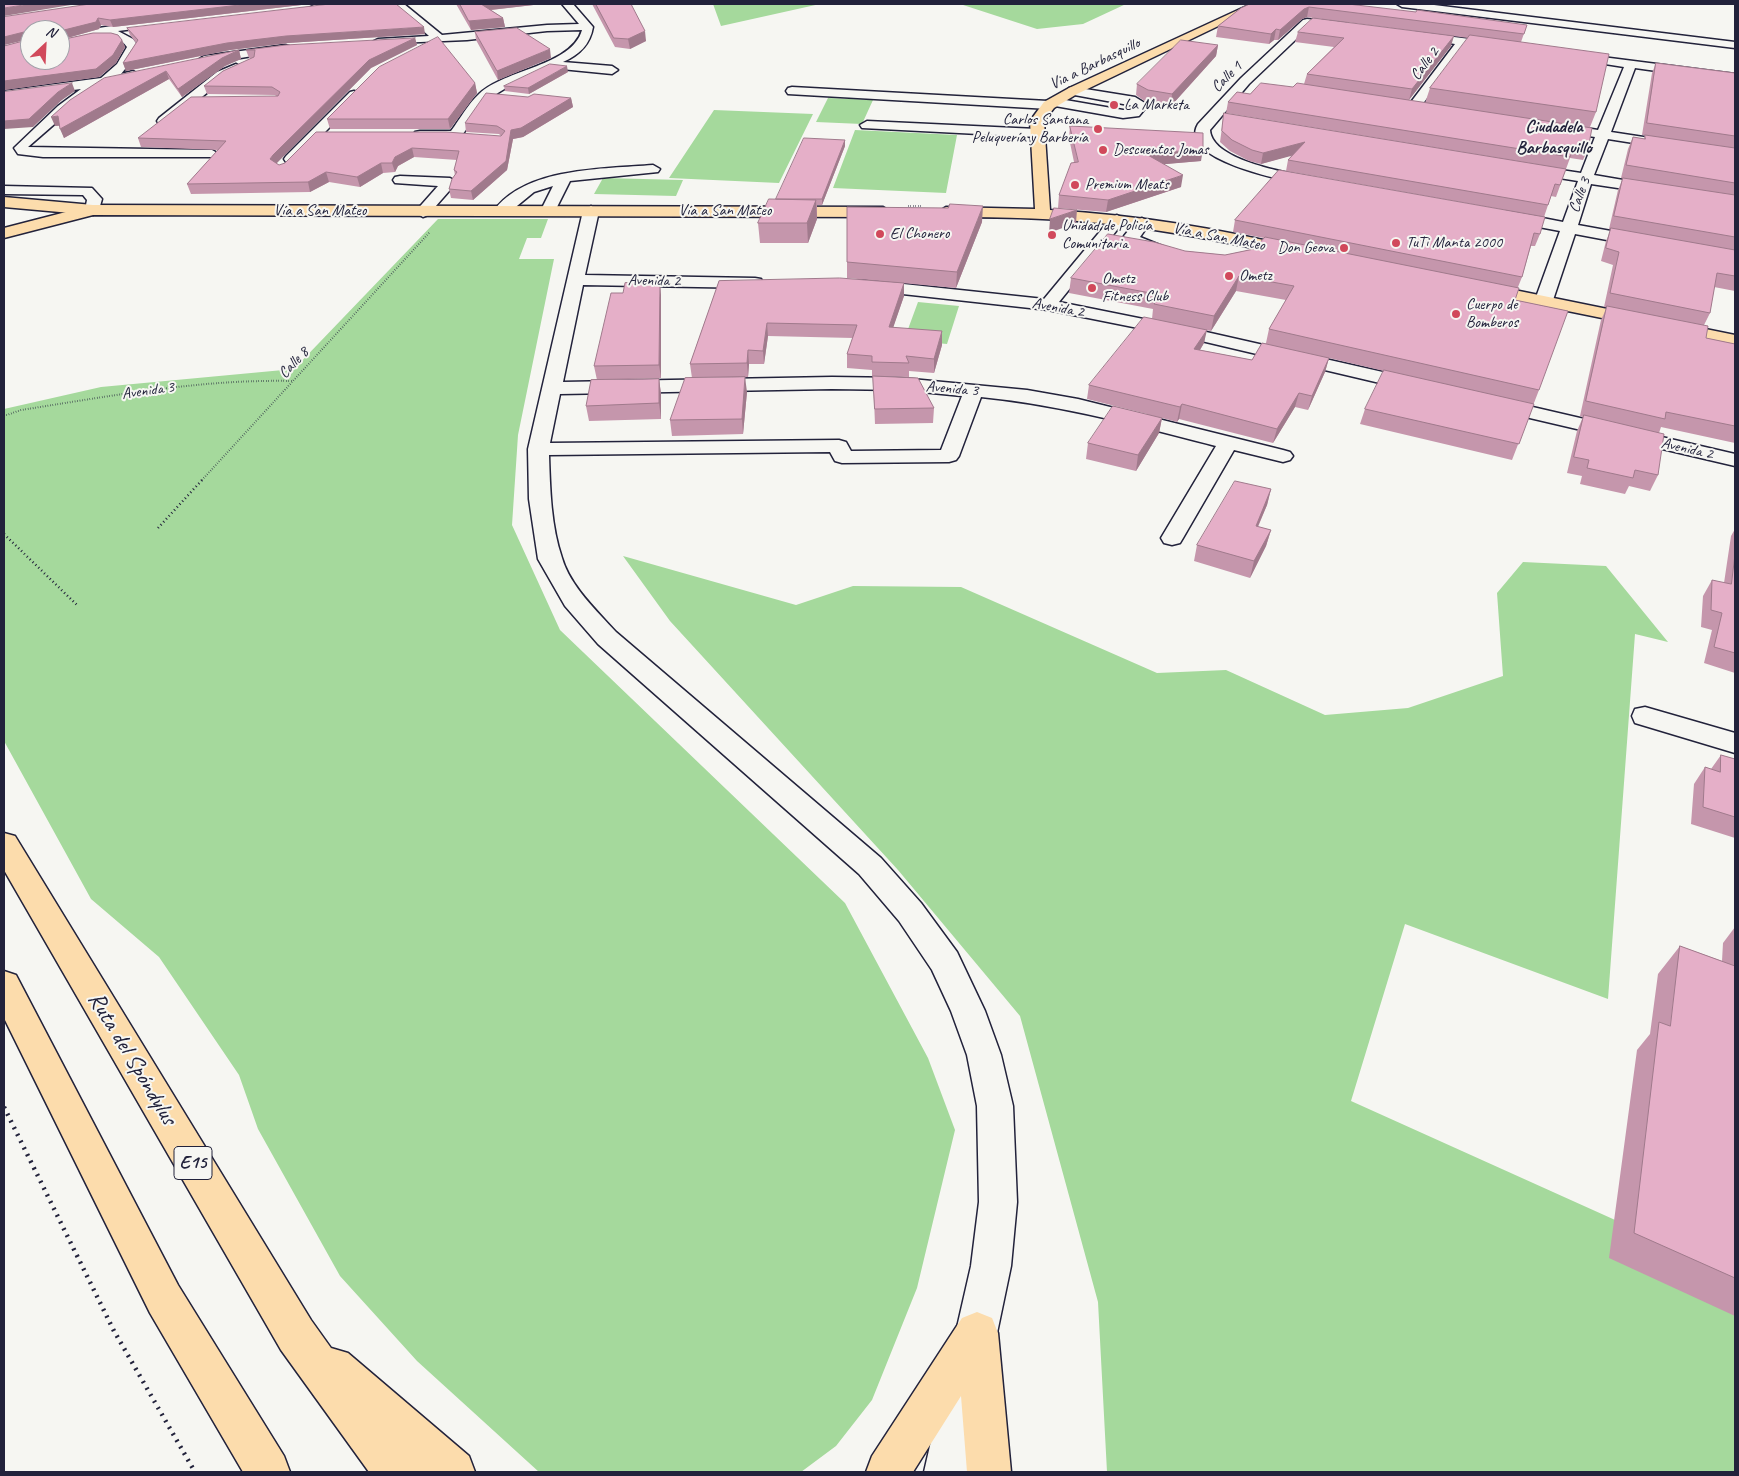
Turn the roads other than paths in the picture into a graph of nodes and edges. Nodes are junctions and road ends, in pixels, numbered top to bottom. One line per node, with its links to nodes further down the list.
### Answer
1 (398, 4): 13 (street)
2 (567, 4): 8 (street)
3 (1259, 4): 32 (main road, Via a Barbasquillo)
4 (1402, 4): 17 (street)
5 (311, 5): 6 (street)
6 (216, 17): 7 (street); 10 (street)
7 (246, 23)
8 (588, 27): 13 (street); 22 (street)
9 (1356, 28): 27 (street, Calle 1)
10 (109, 31): 12 (street); 14 (street); 28 (street)
11 (1404, 34): 15 (street)
12 (70, 36)
13 (438, 38): 16 (street); 19 (street)
14 (70, 41)
15 (1463, 41): 18 (street); 39 (street, Calle 2)
16 (366, 43)
17 (1735, 45)
18 (1512, 48)
19 (418, 53)
20 (1562, 54): 23 (street)
21 (194, 62): 36 (street)
22 (550, 64): 24 (street); 34 (street)
23 (1631, 64): 26 (street); 48 (street, Calle 3)
24 (612, 70)
25 (150, 72): 28 (street)
26 (1735, 78)
27 (1246, 80): 29 (street); 40 (street, Calle 1)
28 (102, 82): 33 (street); 54 (street)
29 (1264, 83)
30 (362, 86): 46 (street)
31 (792, 91): 38 (street)
32 (1073, 91): 38 (main road, Via a Barbasquillo); 38 (street)
33 (4, 95)
34 (484, 96): 35 (street); 50 (street)
35 (503, 98)
36 (190, 100): 37 (street); 44 (street)
37 (209, 100)
38 (1051, 104): 45 (main road, Via a Barbasquillo)
39 (1433, 109)
40 (1211, 116): 41 (street); 63 (street, Calle 1)
41 (1230, 119)
42 (1537, 124): 48 (street)
43 (867, 125): 45 (street)
44 (153, 130)
45 (1038, 133): 74 (main road, Via a Barbasquillo)
46 (316, 134): 47 (street); 58 (street)
47 (336, 134)
48 (1603, 134): 56 (street); 61 (street, Calle 3)
49 (405, 135): 50 (street)
50 (454, 136): 51 (street); 53 (street)
51 (471, 138)
52 (138, 142): 54 (street)
53 (439, 147)
54 (123, 153): 55 (street)
55 (212, 154)
56 (1735, 155)
57 (1519, 167): 61 (street)
58 (282, 168)
59 (653, 169): 60 (street)
60 (566, 176): 69 (street); 70 (street)
61 (1586, 178): 65 (street); 78 (street, Calle 3)
62 (400, 180): 68 (street)
63 (1329, 185)
64 (4, 190): 67 (street)
65 (1670, 192)
66 (4, 202): 67 (main road)
67 (94, 210): 68 (main road, Vía a San Mateo); 79 (main road)
68 (423, 212): 69 (main road, Vía a San Mateo)
69 (501, 212): 70 (main road, Vía a San Mateo)
70 (548, 212): 71 (main road, Vía a San Mateo)
71 (592, 212): 72 (main road, Vía a San Mateo); 85 (street)
72 (896, 212)
73 (935, 212): 74 (main road, Vía a San Mateo)
74 (1043, 213): 76 (main road, Vía a San Mateo)
75 (1494, 214): 78 (street)
76 (1117, 220): 77 (main road, Vía a San Mateo); 90 (street)
77 (1142, 223): 80 (main road, Vía a San Mateo); 83 (street)
78 (1568, 229): 81 (street); 89 (street, Calle 3)
79 (4, 233)
80 (1256, 244): 82 (main road, Vía a San Mateo); 84 (street)
81 (1656, 244)
82 (1306, 254)
83 (1184, 257)
84 (1244, 258)
85 (574, 280): 86 (street, Avenida 2); 92 (street)
86 (772, 283)
87 (846, 284): 90 (street, Avenida 2)
88 (1468, 286): 89 (main road)
89 (1544, 300): 91 (main road)
90 (1048, 305): 93 (street, Avenida 2)
91 (1735, 340)
92 (552, 388): 94 (street, Avenida 3); 97 (street)
93 (1435, 390)
94 (974, 391): 96 (street, Avenida 3); 97 (street)
95 (1474, 399): 99 (street, Avenida 2)
96 (1228, 443): 98 (street, Avenida 3); 100 (street)
97 (538, 449): 105 (street)
98 (1284, 456)
99 (1735, 460)
100 (1172, 538)
101 (1645, 716): 102 (street)
102 (1735, 743)
103 (4, 844): 106 (main road, Ruta del Spóndylus / E15)
104 (4, 985): 107 (main road)
105 (977, 1333): 110 (main road); 111 (street); 112 (main road)
106 (296, 1335): 108 (main road, Ruta del Spóndylus / E15); 109 (main road)
107 (268, 1472)
108 (396, 1472)
109 (453, 1472)
110 (888, 1472)
111 (946, 1472)
112 (989, 1472)

